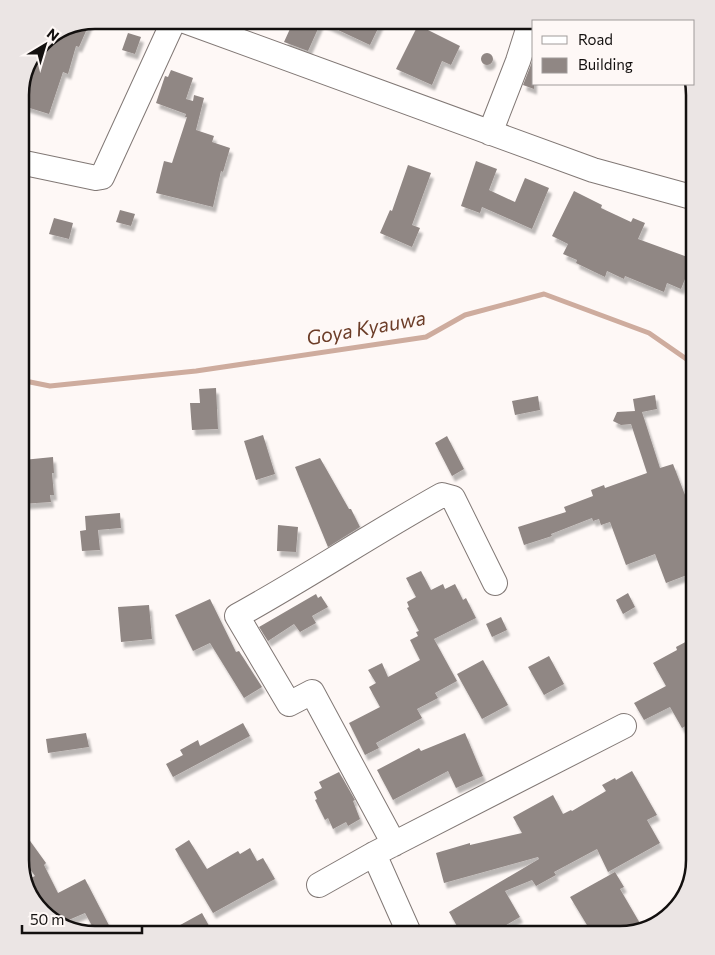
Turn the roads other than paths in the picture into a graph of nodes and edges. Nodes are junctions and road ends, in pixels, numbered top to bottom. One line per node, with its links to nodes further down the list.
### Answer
1 (170, 29): 5 (street)
2 (207, 29): 4 (street)
3 (528, 29): 4 (street)
4 (490, 133): 6 (street)
5 (29, 164)
6 (686, 196)
7 (495, 583): 9 (street)
8 (624, 726): 9 (street)
9 (384, 849): 10 (street); 11 (street)
10 (319, 885)
11 (407, 926)

